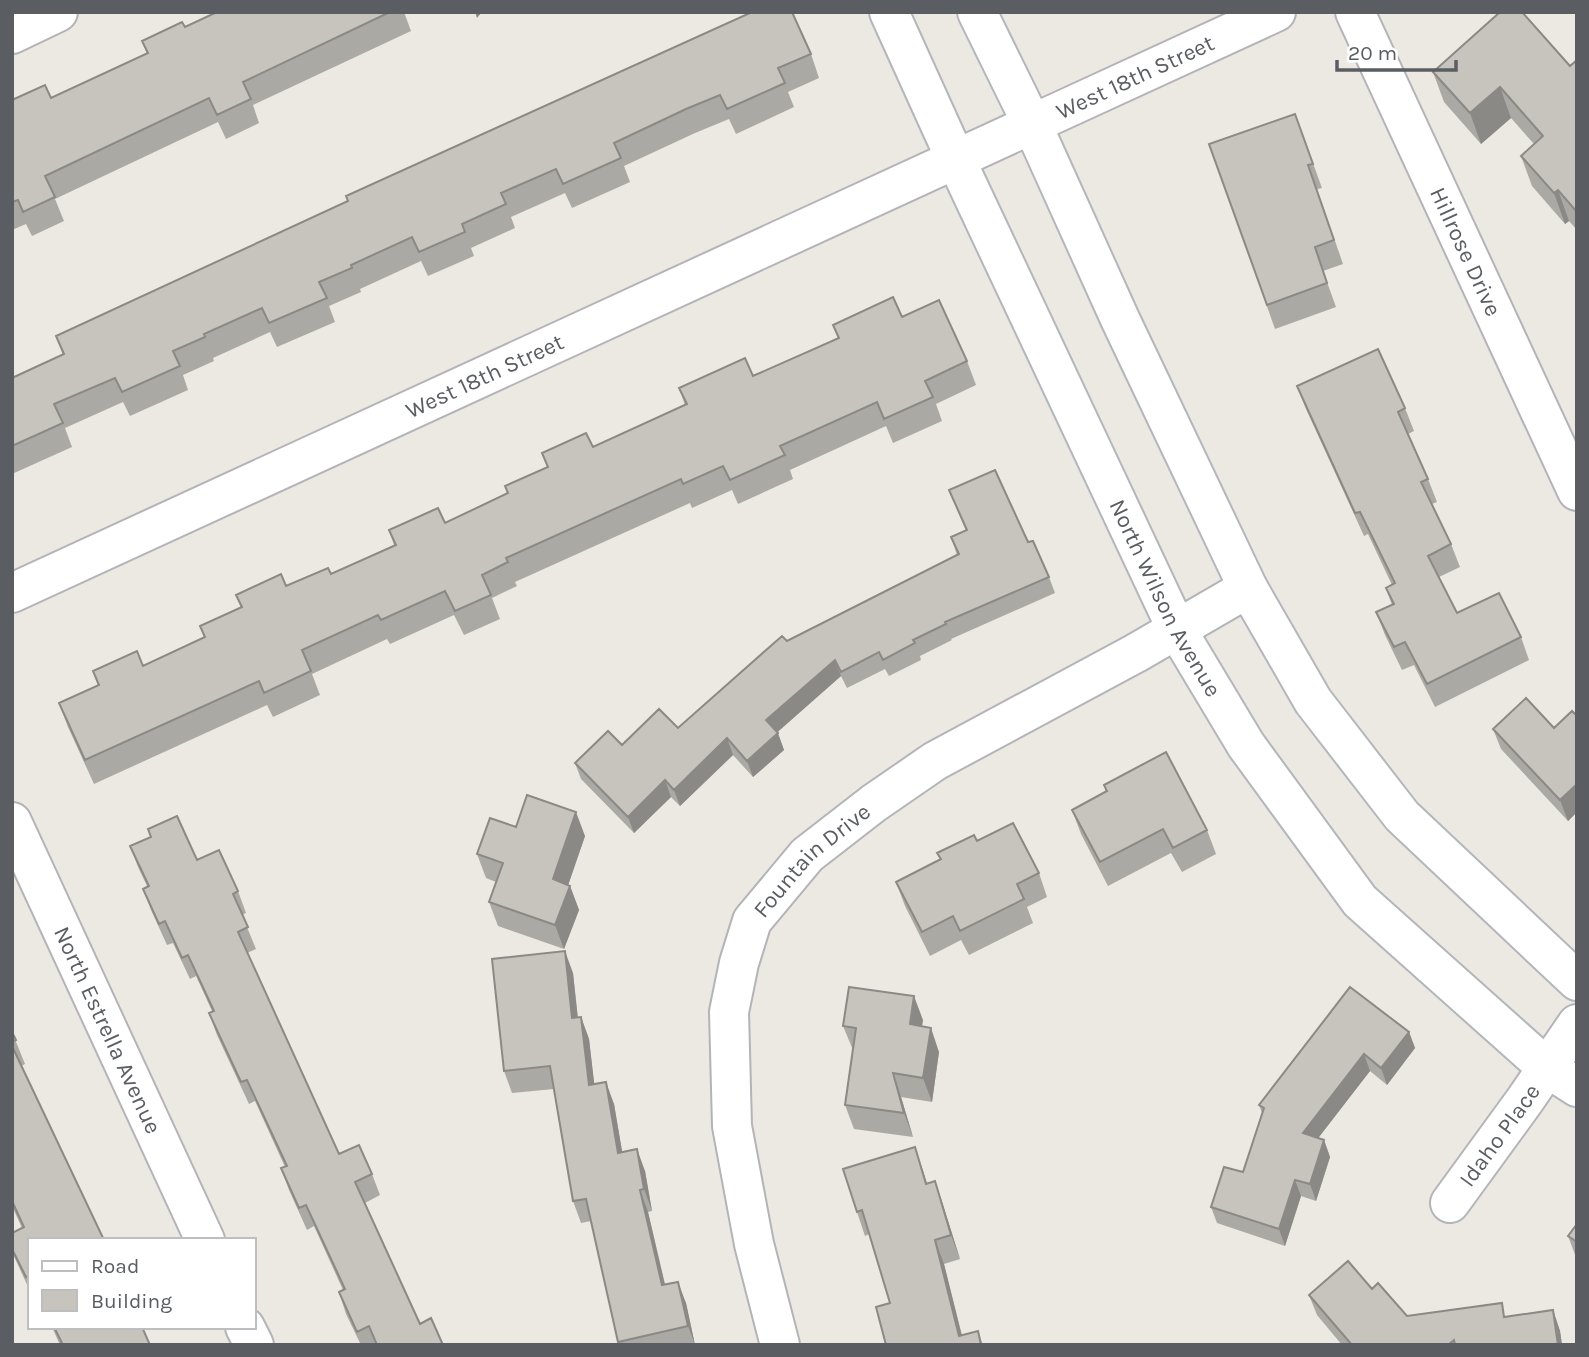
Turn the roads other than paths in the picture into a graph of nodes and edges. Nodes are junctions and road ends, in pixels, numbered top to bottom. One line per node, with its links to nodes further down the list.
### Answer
1 (58, 12): 6 (street)
2 (889, 12): 8 (street, North Wilson Avenue)
3 (977, 12): 7 (street)
4 (1276, 12): 7 (street, West 18th Street)
5 (1355, 12): 9 (street, Hillrose Drive)
6 (12, 34)
7 (1032, 124): 8 (street, West 18th Street); 10 (street)
8 (956, 160): 11 (street, West 18th Street); 12 (street, North Wilson Avenue)
9 (1577, 491)
10 (1248, 588): 12 (street, Fountain Drive); 14 (street)
11 (12, 593)
12 (1177, 630): 16 (street, North Wilson Avenue); 21 (street, Fountain Drive)
13 (12, 822): 18 (street, North Estrella Avenue)
14 (1577, 981)
15 (1577, 1024): 16 (street, Idaho Place)
16 (1561, 1077): 17 (street, Idaho Place)
17 (1450, 1203)
18 (204, 1238)
19 (247, 1329): 20 (street)
20 (254, 1345)
21 (780, 1345)

